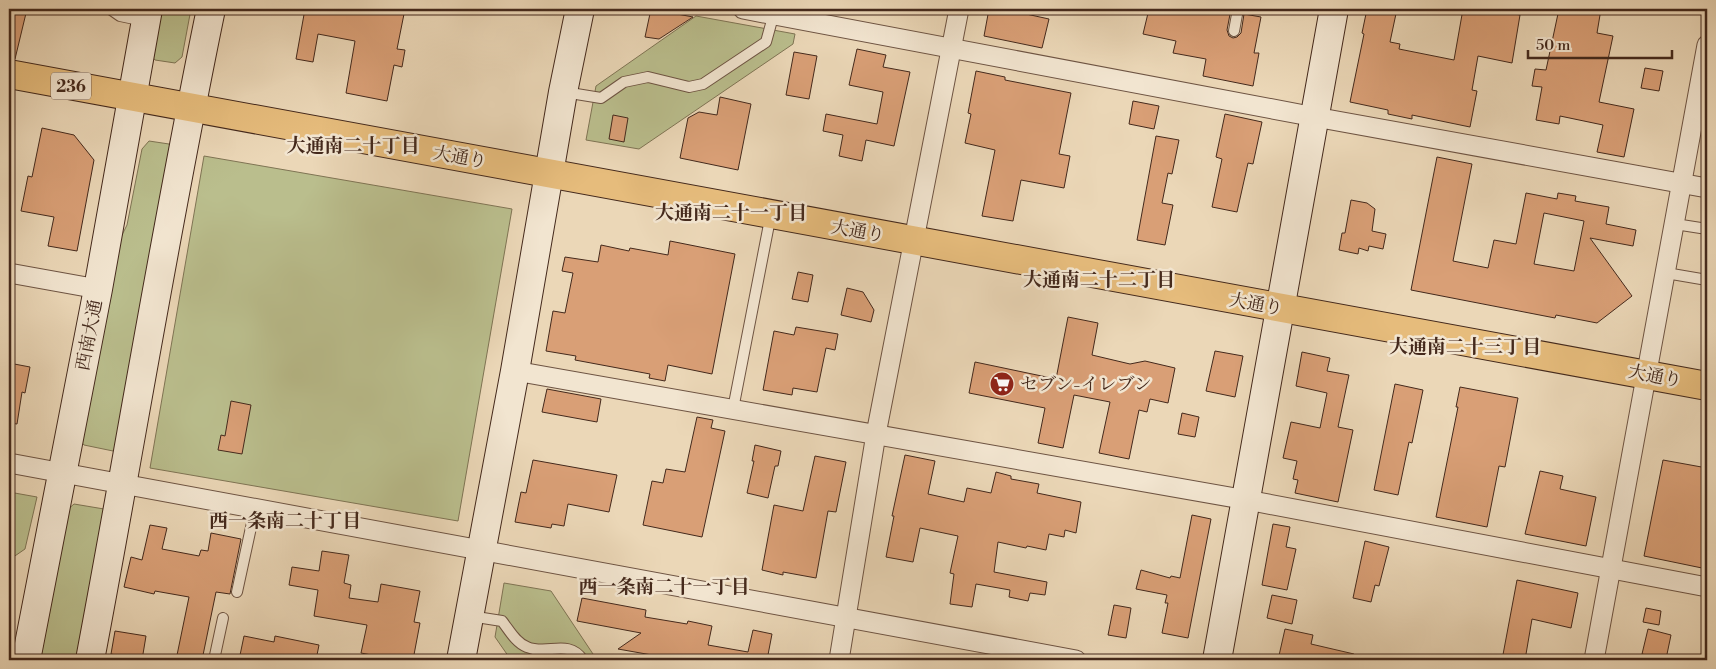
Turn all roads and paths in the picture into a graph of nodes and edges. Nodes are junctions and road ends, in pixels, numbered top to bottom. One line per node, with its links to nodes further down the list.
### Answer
1 (110, 9): 9 (lane)
2 (211, 9): 16 (street)
3 (580, 9): 14 (street)
4 (743, 9): 8 (street)
5 (959, 9): 12 (street)
6 (1238, 9): 10 (lane)
7 (1334, 9): 17 (street)
8 (775, 12): 12 (street); 14 (lane)
9 (147, 15): 15 (street, 西南大通)
10 (1234, 31)
11 (1707, 45): 19 (street)
12 (952, 48): 17 (street); 24 (street)
13 (9, 74): 15 (highway, 大通り / 236)
14 (563, 92): 18 (street)
15 (133, 97): 16 (highway, 大通り / 236); 28 (street, 西南大通)
16 (191, 106): 18 (highway, 大通り / 236); 37 (street)
17 (1315, 117): 19 (street); 29 (street)
18 (550, 173): 21 (highway, 大通り / 236); 30 (street)
19 (1683, 184): 20 (street); 22 (street)
20 (1707, 188)
21 (771, 214): 24 (highway, 大通り / 236); 33 (lane)
22 (1676, 224): 23 (lane); 26 (street)
23 (1707, 229)
24 (915, 241): 29 (highway, 大通り / 236); 34 (street)
25 (9, 273): 28 (street)
26 (1666, 273): 27 (lane); 31 (street)
27 (1707, 280)
28 (98, 289): 36 (street, 西南大通)
29 (1282, 308): 31 (highway, 大通り / 236); 38 (street)
30 (515, 371): 33 (street); 40 (street)
31 (1647, 375): 32 (highway, 大通り / 236); 41 (street)
32 (1707, 386)
33 (733, 409): 34 (street)
34 (876, 434): 38 (street); 46 (street)
35 (9, 463): 36 (street)
36 (62, 473): 37 (street); 47 (street, 西南大通)
37 (123, 485): 39 (street); 48 (street)
38 (1246, 500): 41 (street); 54 (street)
39 (255, 509): 40 (street); 43 (lane)
40 (481, 551): 44 (street); 46 (street)
41 (1611, 569): 42 (street); 55 (street)
42 (1707, 586)
43 (237, 592)
44 (469, 616): 50 (street); 51 (lane)
45 (223, 618): 49 (lane)
46 (847, 618): 52 (street); 53 (street)
47 (21, 657)
48 (90, 660)
49 (214, 660)
50 (461, 660)
51 (583, 660)
52 (839, 660)
53 (1076, 660)
54 (1217, 660)
55 (1594, 660)

